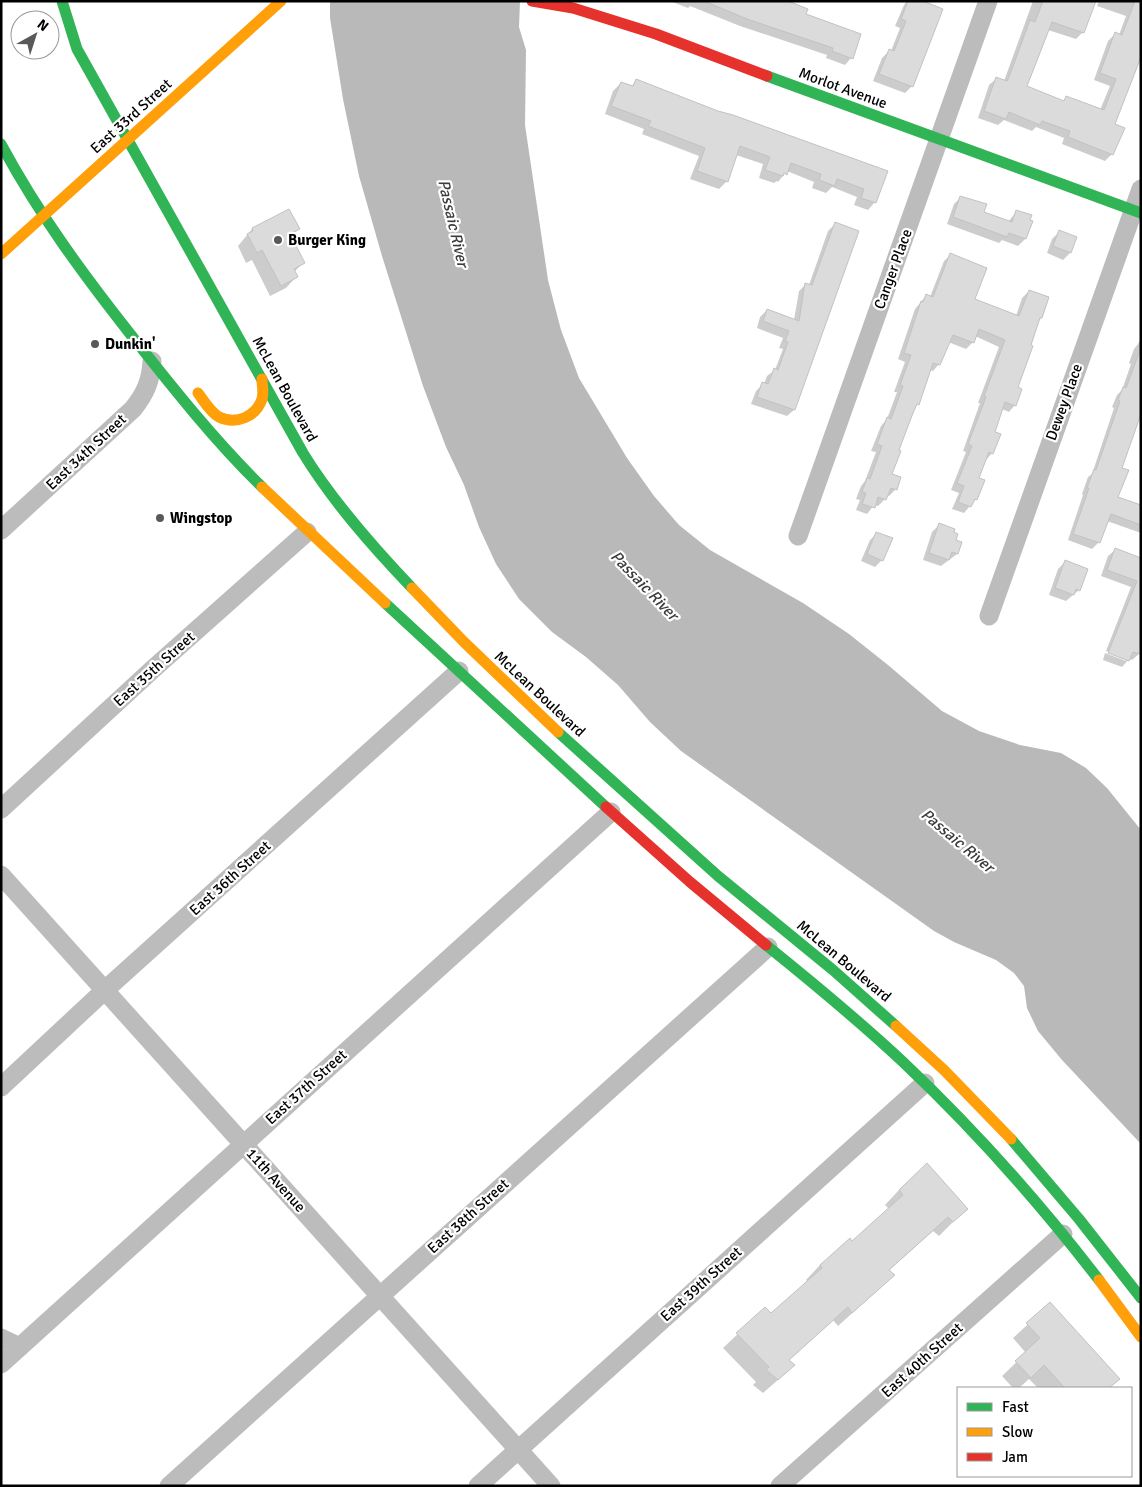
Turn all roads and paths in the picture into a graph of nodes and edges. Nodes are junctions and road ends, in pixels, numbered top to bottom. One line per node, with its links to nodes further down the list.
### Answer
1 (62, 1): 6 (main road, McLean Boulevard)
2 (281, 1): 7 (main road, East 33rd Street)
3 (532, 1): 8 (main road, Morlot Avenue)
4 (988, 1): 8 (street, Canger Place)
5 (60, 25): 6 (main road)
6 (77, 50): 7 (main road, McLean Boulevard)
7 (128, 138): 12 (main road, East 33rd Street); 16 (main road, McLean Boulevard)
8 (939, 140): 11 (main road, Morlot Avenue); 20 (street, Canger Place)
9 (2, 145): 12 (main road)
10 (1141, 189): 11 (street, Dewey Place)
11 (1137, 211): 21 (street, Dewey Place)
12 (42, 216): 13 (main road, East 33rd Street); 14 (main road); 15 (main road)
13 (1, 254)
14 (91, 264)
15 (152, 361): 18 (street, East 34th Street); 19 (main road)
16 (262, 379): 17 (main road); 33 (main road, McLean Boulevard)
17 (190, 384)
18 (1, 530)
19 (307, 532): 22 (main road); 23 (street, East 35th Street)
20 (798, 536)
21 (989, 616)
22 (459, 671): 24 (main road); 27 (street, East 36th Street)
23 (1, 809)
24 (611, 812): 26 (main road); 30 (street, East 37th Street)
25 (1, 875): 27 (street, 11th Avenue)
26 (768, 947): 28 (main road); 32 (street, East 38th Street)
27 (106, 990): 29 (street, East 36th Street); 30 (street, 11th Avenue)
28 (925, 1083): 31 (main road); 38 (street, East 39th Street)
29 (1, 1087)
30 (244, 1144): 32 (street, 11th Avenue); 36 (street, East 37th Street)
31 (1063, 1234): 34 (main road); 42 (street, East 40th Street)
32 (380, 1296): 38 (street, 11th Avenue); 39 (street, East 38th Street)
33 (1141, 1298)
34 (1141, 1337)
35 (1, 1338): 36 (street)
36 (20, 1347): 37 (street, East 37th Street)
37 (1, 1364)
38 (518, 1449): 40 (street, East 39th Street); 41 (street, 11th Avenue)
39 (169, 1486)
40 (478, 1486)
41 (551, 1486)
42 (780, 1486)

